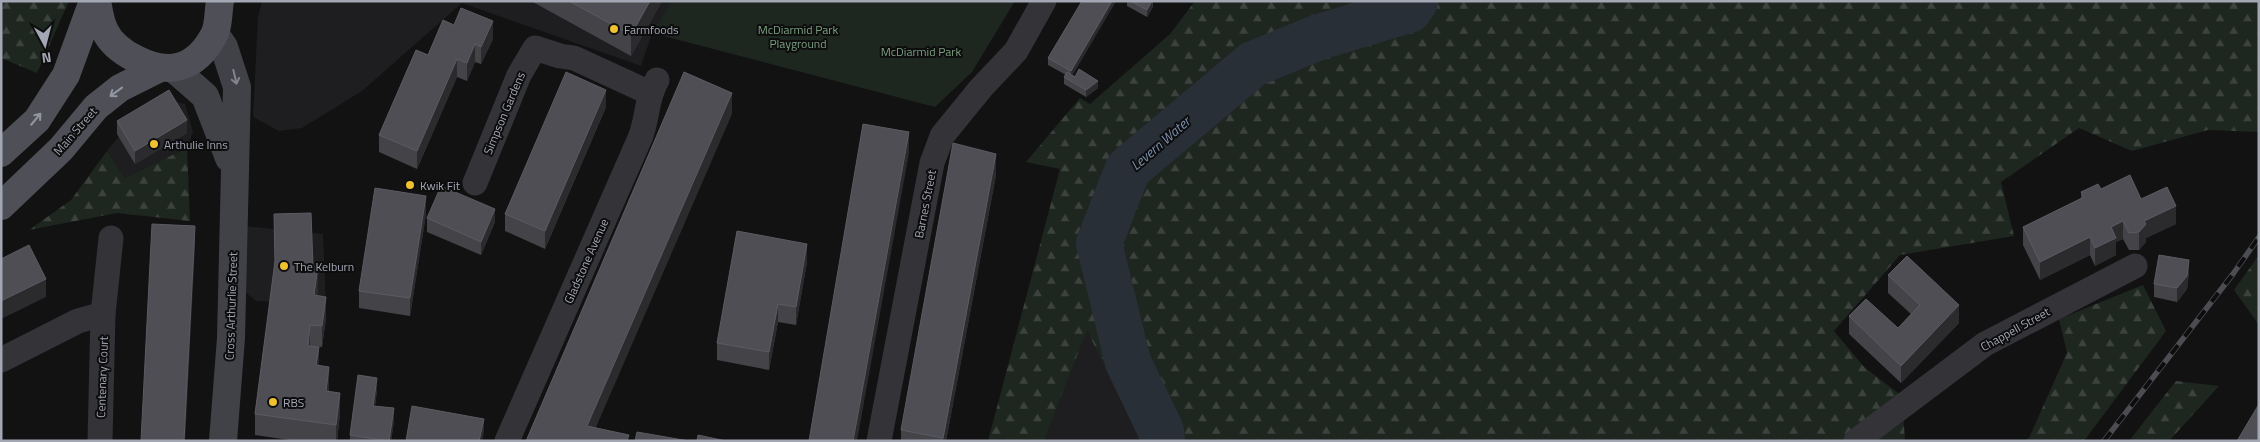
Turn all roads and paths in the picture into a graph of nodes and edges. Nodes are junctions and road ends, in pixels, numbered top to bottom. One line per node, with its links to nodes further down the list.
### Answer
1 (95, 1): 4 (main road); 6 (main road, one-way to 1)
2 (1044, 1): 17 (street, Barnes Street)
3 (214, 13): 4 (main road, Main Street); 7 (main road, Cross Arthurlie Street, one-way to 7)
4 (166, 69): 7 (main road, Cross Arthurlie Street); 9 (main road, Main Street, one-way to 9)
5 (653, 86): 8 (street, Simpson Gardens); 16 (street, Gladstone Avenue)
6 (1, 153)
7 (234, 171): 15 (main road, Cross Arthurlie Street)
8 (475, 183)
9 (1, 206)
10 (111, 238): 12 (street, Centenary Court)
11 (2135, 266): 18 (street, Chappell Street)
12 (103, 314): 13 (street); 14 (street, Centenary Court)
13 (1, 360)
14 (100, 441)
15 (223, 441)
16 (507, 441)
17 (880, 441)
18 (1856, 441)

